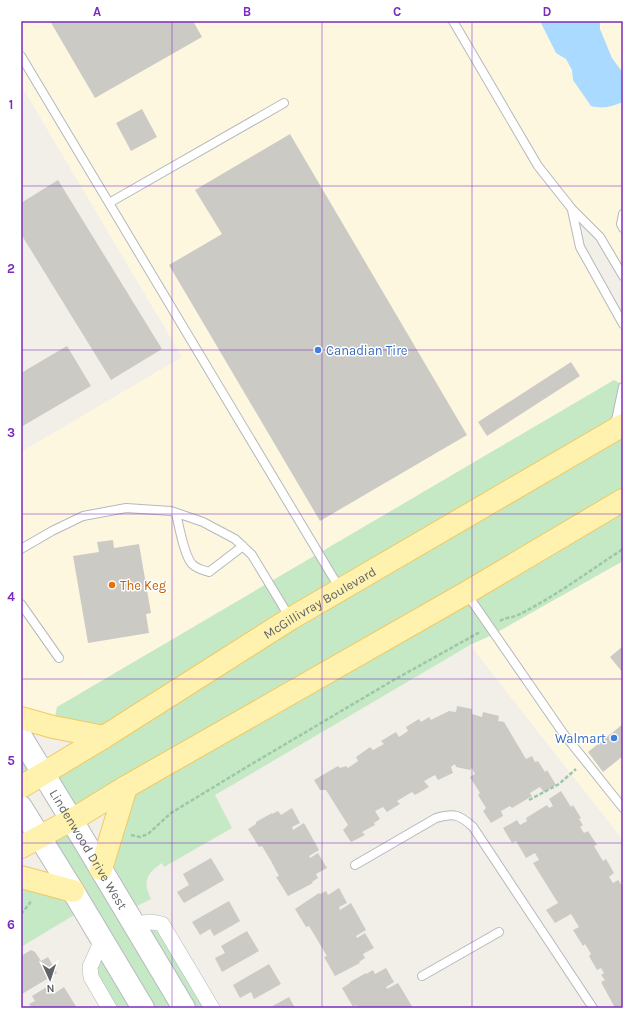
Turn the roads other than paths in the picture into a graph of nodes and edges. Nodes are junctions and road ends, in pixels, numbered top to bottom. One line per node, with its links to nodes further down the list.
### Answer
1 (453, 21): 5 (lane)
2 (21, 56): 4 (lane)
3 (284, 103): 4 (lane)
4 (109, 203): 16 (lane)
5 (572, 209): 8 (lane); 9 (lane)
6 (623, 214): 7 (lane)
7 (623, 228)
8 (623, 276)
9 (623, 324)
10 (623, 387): 11 (lane)
11 (618, 428): 16 (main road, McGillivray Boulevard)
12 (623, 500): 17 (main road)
13 (176, 513): 14 (lane); 14 (lane); 15 (lane)
14 (243, 546): 19 (lane)
15 (21, 550)
16 (340, 589): 19 (main road, McGillivray Boulevard)
17 (466, 593): 26 (main road); 28 (lane)
18 (21, 604): 20 (lane)
19 (290, 619): 23 (main road, McGillivray Boulevard)
20 (59, 658)
21 (21, 718): 23 (main road)
22 (21, 737): 24 (street, Lindenwood Drive West)
23 (104, 737): 24 (main road, McGillivray Boulevard)
24 (43, 774): 25 (main road, McGillivray Boulevard); 29 (street, Lindenwood Drive West)
25 (21, 787)
26 (126, 787): 29 (main road); 32 (main road)
27 (21, 807): 30 (street)
28 (623, 808)
29 (71, 819): 30 (main road); 32 (street, Lindenwood Drive West)
30 (30, 841): 34 (street)
31 (355, 865): 43 (lane)
32 (101, 869): 35 (street, Lindenwood Drive West)
33 (21, 877): 34 (main road)
34 (73, 890): 37 (street)
35 (134, 924): 41 (street, Lindenwood Drive West); 42 (street, Lindenwood Drive West)
36 (499, 932): 38 (lane)
37 (102, 940): 39 (street); 40 (street)
38 (422, 976)
39 (109, 1008)
40 (143, 1008)
41 (184, 1008)
42 (212, 1008)
43 (593, 1008)

